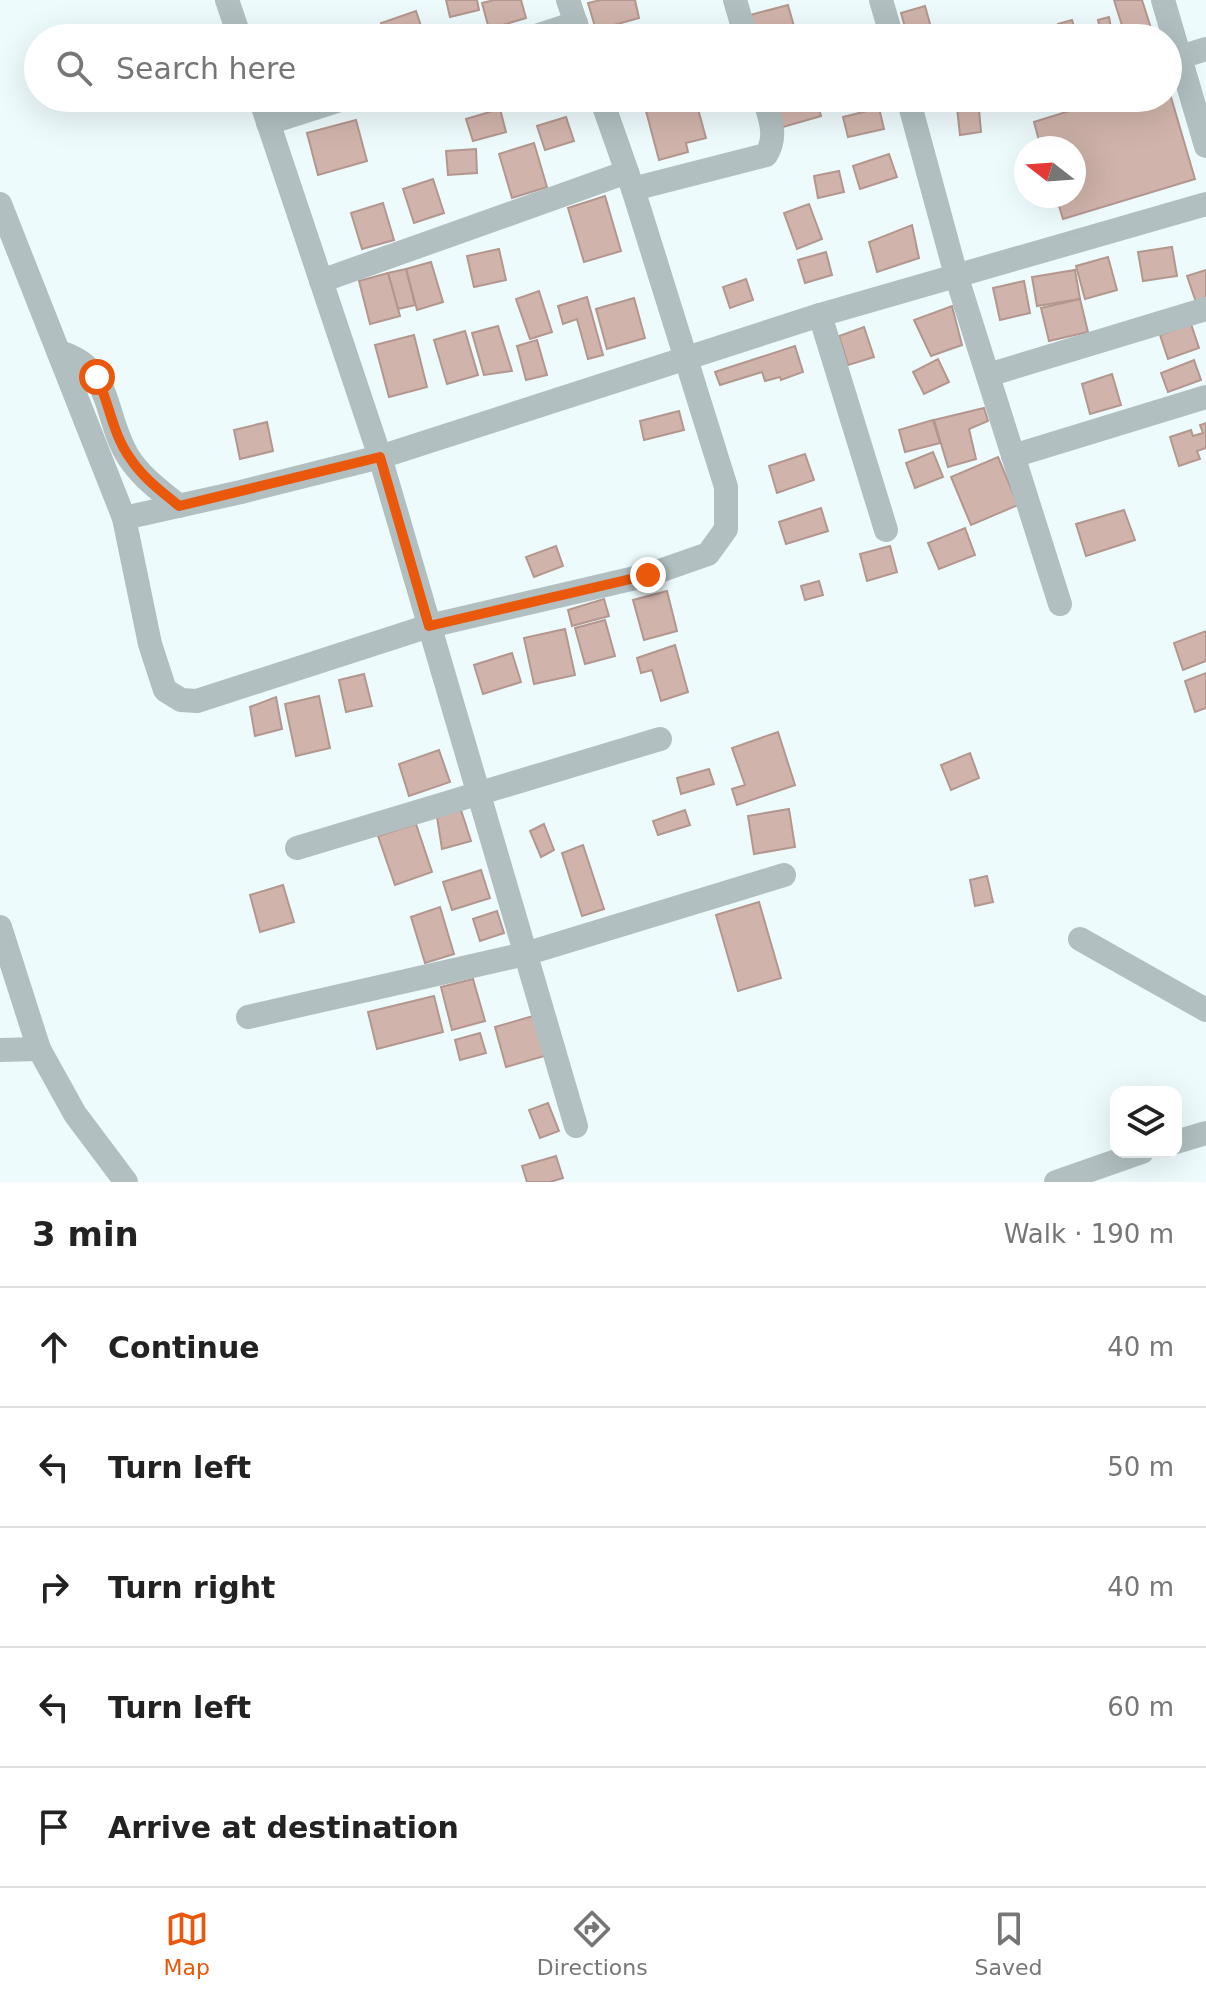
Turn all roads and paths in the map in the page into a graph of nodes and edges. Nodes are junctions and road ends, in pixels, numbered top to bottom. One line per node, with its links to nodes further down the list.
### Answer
1 (227, 0): 5 (street)
2 (735, 0): 6 (street)
3 (881, 0): 7 (street)
4 (1163, 0): 8 (street)
5 (235, 24)
6 (742, 24)
7 (888, 24)
8 (1171, 24)
9 (1206, 49): 10 (street)
10 (1182, 57)
11 (1182, 61): 18 (street)
12 (264, 112): 17 (street)
13 (302, 112): 17 (street)
14 (606, 112): 19 (street)
15 (768, 112): 19 (street)
16 (912, 112): 22 (street)
17 (268, 123): 23 (street)
18 (1206, 146)
19 (630, 180): 23 (street); 27 (street)
20 (0, 204): 26 (street)
21 (1206, 204): 22 (street)
22 (956, 275): 25 (street); 28 (street)
23 (321, 281): 31 (street)
24 (1206, 309): 28 (street)
25 (820, 315): 27 (street); 34 (street)
26 (59, 352): 32 (street); 33 (street)
27 (684, 359): 31 (street); 36 (street)
28 (988, 375): 30 (street)
29 (1206, 397): 30 (street)
30 (1013, 456): 35 (street)
31 (380, 457): 32 (street); 36 (street)
32 (179, 506): 33 (street)
33 (124, 518): 36 (street)
34 (886, 530)
35 (1060, 604)
36 (429, 626): 38 (street)
37 (660, 739): 38 (street)
38 (478, 793): 39 (street); 43 (street)
39 (297, 848)
40 (784, 875): 43 (street)
41 (0, 927): 46 (street)
42 (1080, 939): 44 (street)
43 (525, 954): 45 (street); 48 (street)
44 (1206, 1010)
45 (248, 1017)
46 (39, 1049): 47 (street); 52 (street)
47 (0, 1050)
48 (576, 1126)
49 (1206, 1133): 50 (street)
50 (1182, 1140)
51 (1125, 1158): 53 (street)
52 (126, 1182)
53 (1056, 1182)

